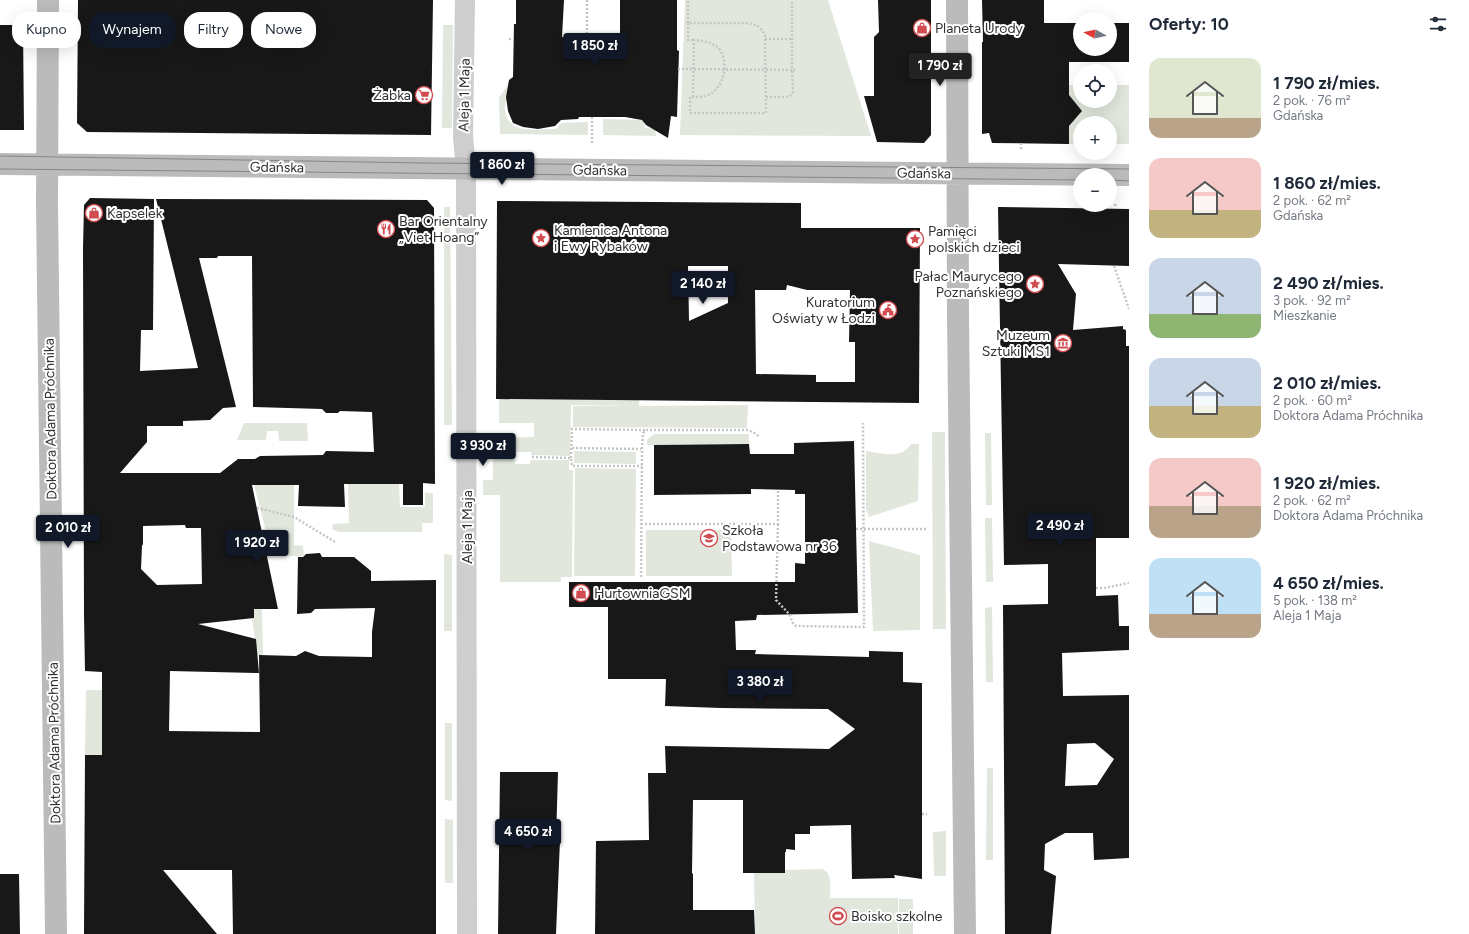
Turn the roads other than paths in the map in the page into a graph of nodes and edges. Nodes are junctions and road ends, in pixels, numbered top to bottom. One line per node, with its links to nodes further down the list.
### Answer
1 (48, 0): 5 (street, Doktora Adama Próchnika)
2 (465, 0): 6 (street, Aleja 1 Maja)
3 (957, 0): 7 (street)
4 (0, 164): 5 (street, Gdańska)
5 (47, 165): 6 (street, Gdańska); 9 (street, Doktora Adama Próchnika)
6 (466, 169): 7 (street, Gdańska); 10 (street, Aleja 1 Maja)
7 (957, 173): 8 (street, Gdańska); 11 (street)
8 (1129, 175)
9 (56, 934)
10 (467, 934)
11 (965, 934)

